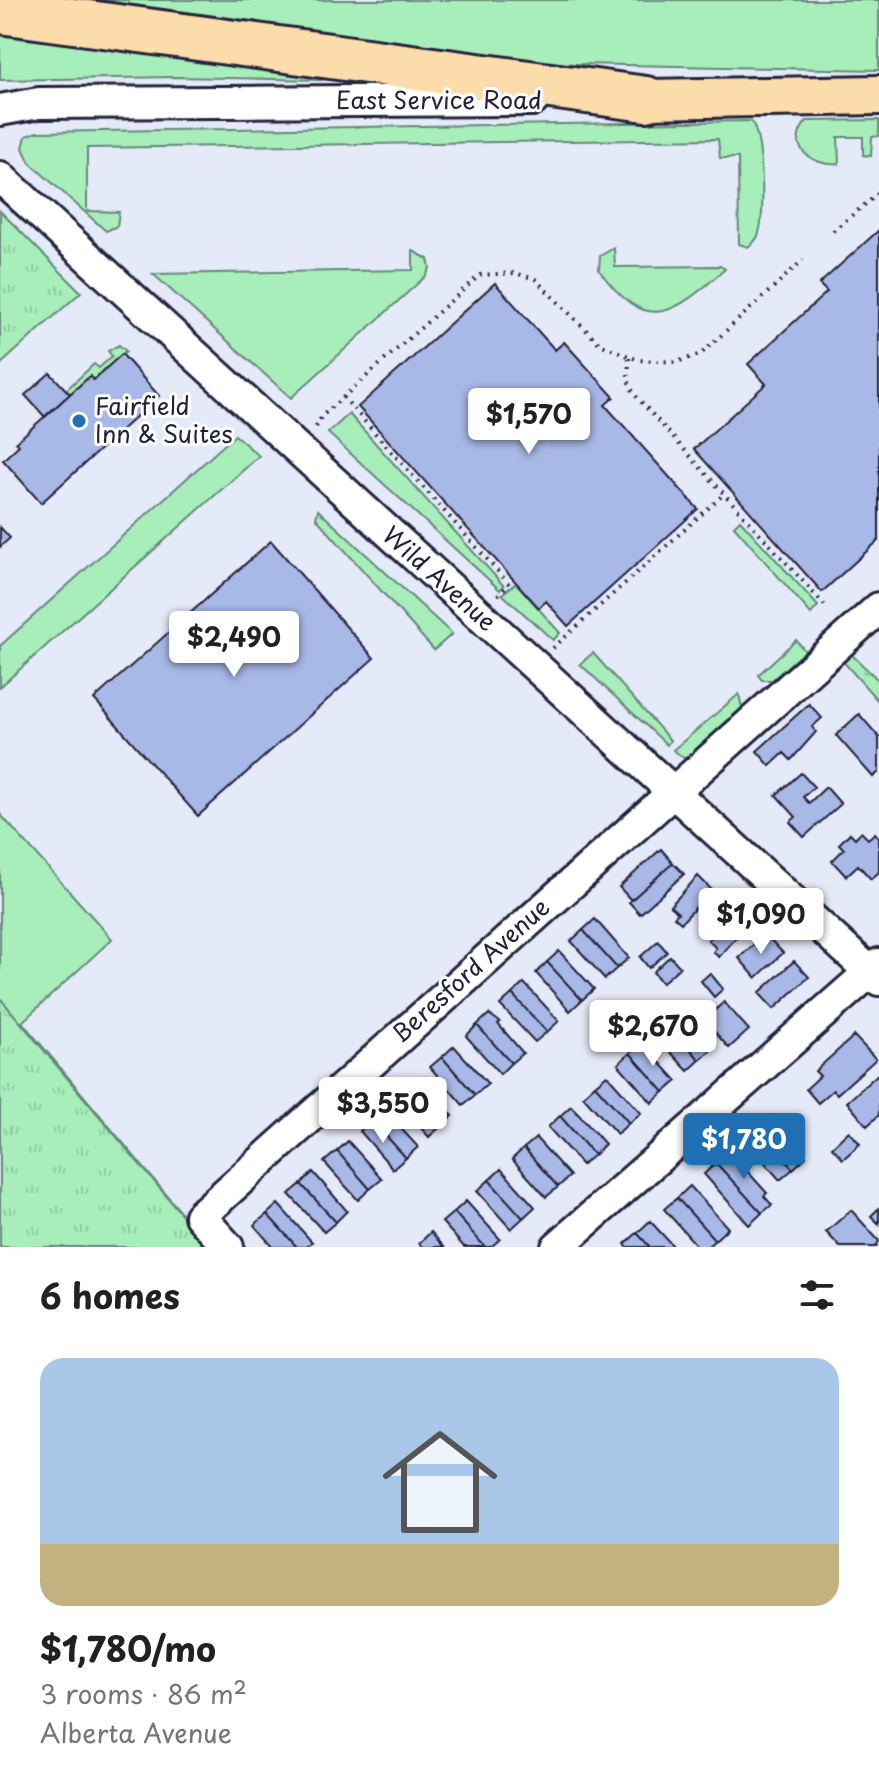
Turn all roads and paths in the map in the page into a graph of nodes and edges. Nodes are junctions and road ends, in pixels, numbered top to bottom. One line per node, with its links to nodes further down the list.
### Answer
1 (0, 11): 3 (highway)
2 (879, 95): 3 (main road, East Service Road)
3 (646, 99): 4 (street, East Service Road)
4 (0, 110)
5 (0, 177): 17 (street, Wild Avenue)
6 (879, 193): 7 (path)
7 (833, 231)
8 (803, 260): 9 (path)
9 (629, 358): 10 (path); 12 (path)
10 (343, 397): 11 (path); 13 (path)
11 (316, 427)
12 (724, 494): 14 (path); 16 (path)
13 (497, 597)
14 (827, 608)
15 (879, 608): 17 (street, Beresford Avenue)
16 (553, 648)
17 (672, 791): 18 (street, Wild Avenue); 19 (street, Beresford Avenue)
18 (876, 972): 20 (street)
19 (228, 1247)
20 (557, 1247)

